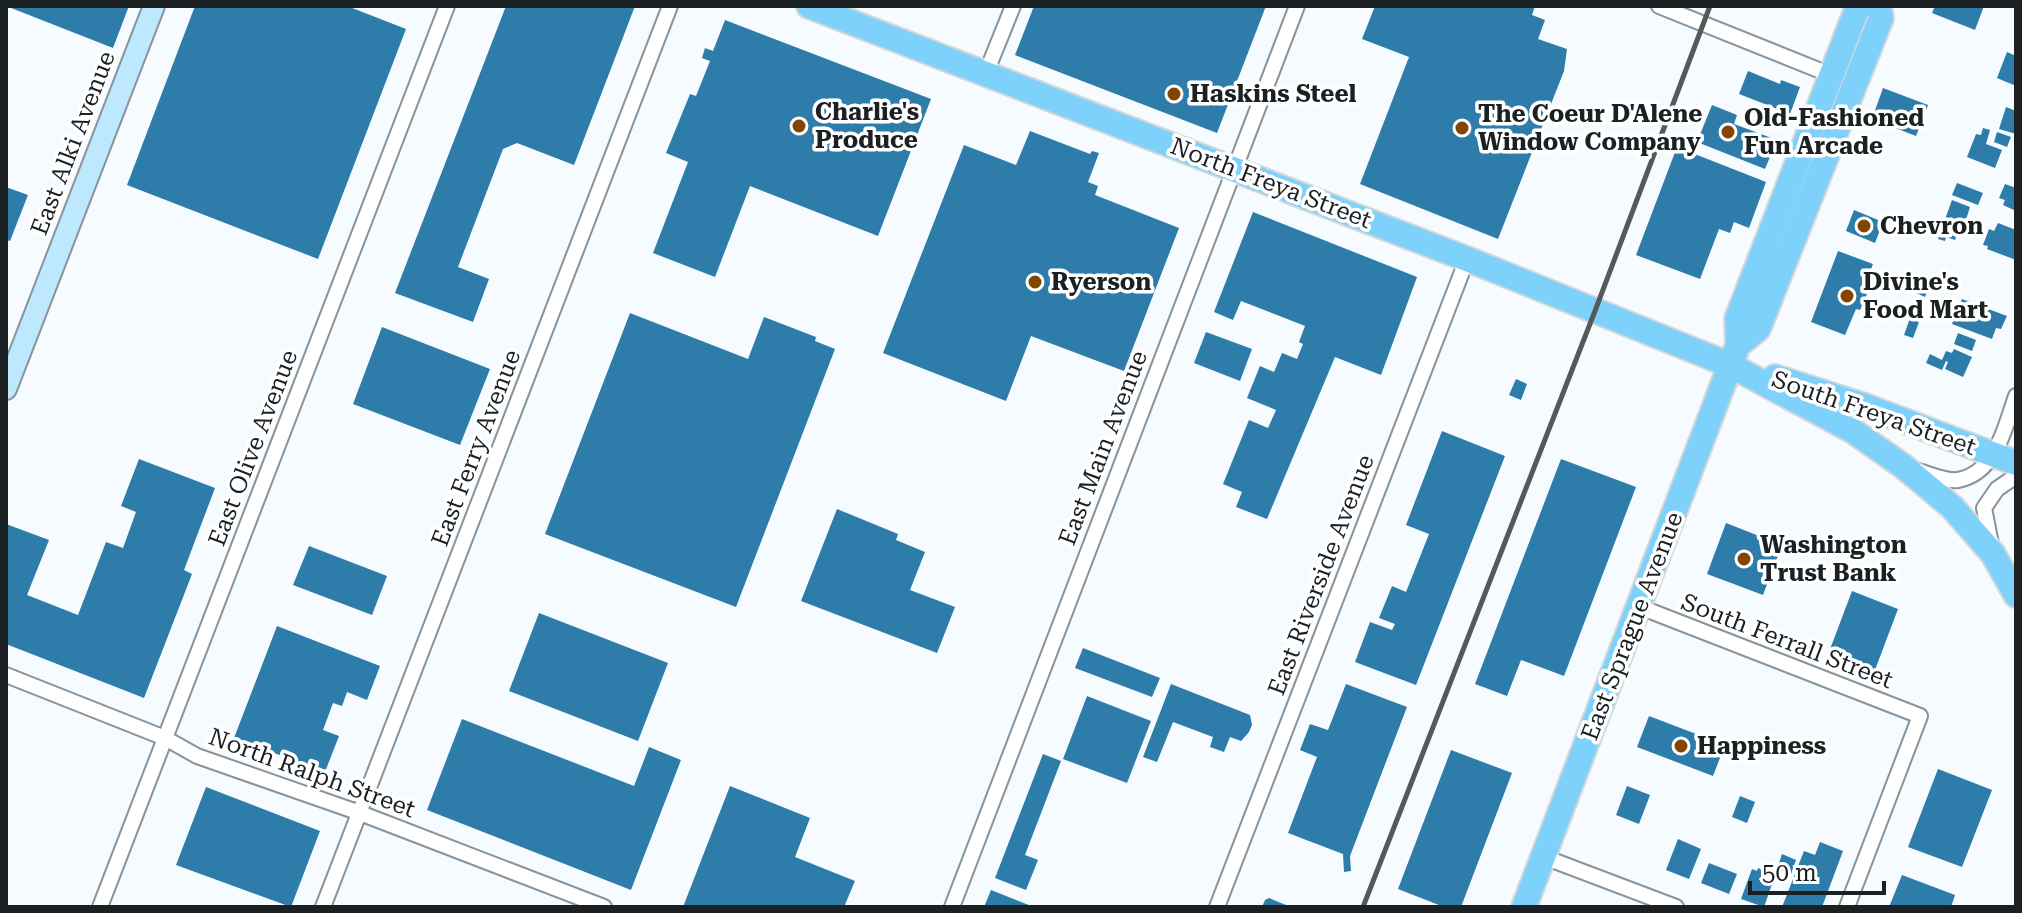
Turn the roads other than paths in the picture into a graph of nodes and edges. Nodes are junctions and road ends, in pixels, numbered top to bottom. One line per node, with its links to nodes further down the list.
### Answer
1 (154, 6): 14 (street, East Alki Avenue)
2 (447, 6): 25 (street, East Olive Avenue)
3 (670, 6): 26 (street, East Ferry Avenue)
4 (809, 6): 10 (main road, North Freya Street)
5 (1013, 6): 10 (street)
6 (1297, 6): 12 (street, East Main Avenue)
7 (1659, 6): 11 (street)
8 (1861, 6): 11 (main road, East Sprague Avenue)
9 (1879, 6): 15 (main road, East Sprague Avenue)
10 (986, 73): 12 (main road, North Freya Street)
11 (1831, 75): 15 (main road, East Sprague Avenue)
12 (1233, 170): 13 (main road, North Freya Street); 31 (street, East Main Avenue)
13 (1467, 259): 15 (main road, North Freya Street); 32 (street, East Riverside Avenue)
14 (13, 350): 16 (street, East Alki Avenue)
15 (1734, 355): 18 (main road, South Freya Street); 19 (main road); 23 (main road, East Sprague Avenue)
16 (6, 389)
17 (2016, 396): 18 (street)
18 (2005, 459): 19 (street)
19 (1903, 466): 21 (main road)
20 (2016, 476): 21 (street)
21 (1993, 554): 22 (main road)
22 (2016, 595)
23 (1640, 607): 27 (main road, East Sprague Avenue); 35 (street, South Ferrall Street)
24 (6, 675): 25 (street, North Ralph Street)
25 (165, 738): 26 (street, North Ralph Street); 28 (street, East Olive Avenue)
26 (360, 813): 29 (street, East Ferry Avenue); 30 (street, North Ralph Street)
27 (1544, 857): 33 (main road, East Sprague Avenue); 34 (street)
28 (100, 907)
29 (323, 907)
30 (604, 907)
31 (952, 907)
32 (1217, 907)
33 (1524, 907)
34 (1676, 907)
35 (1847, 907)

